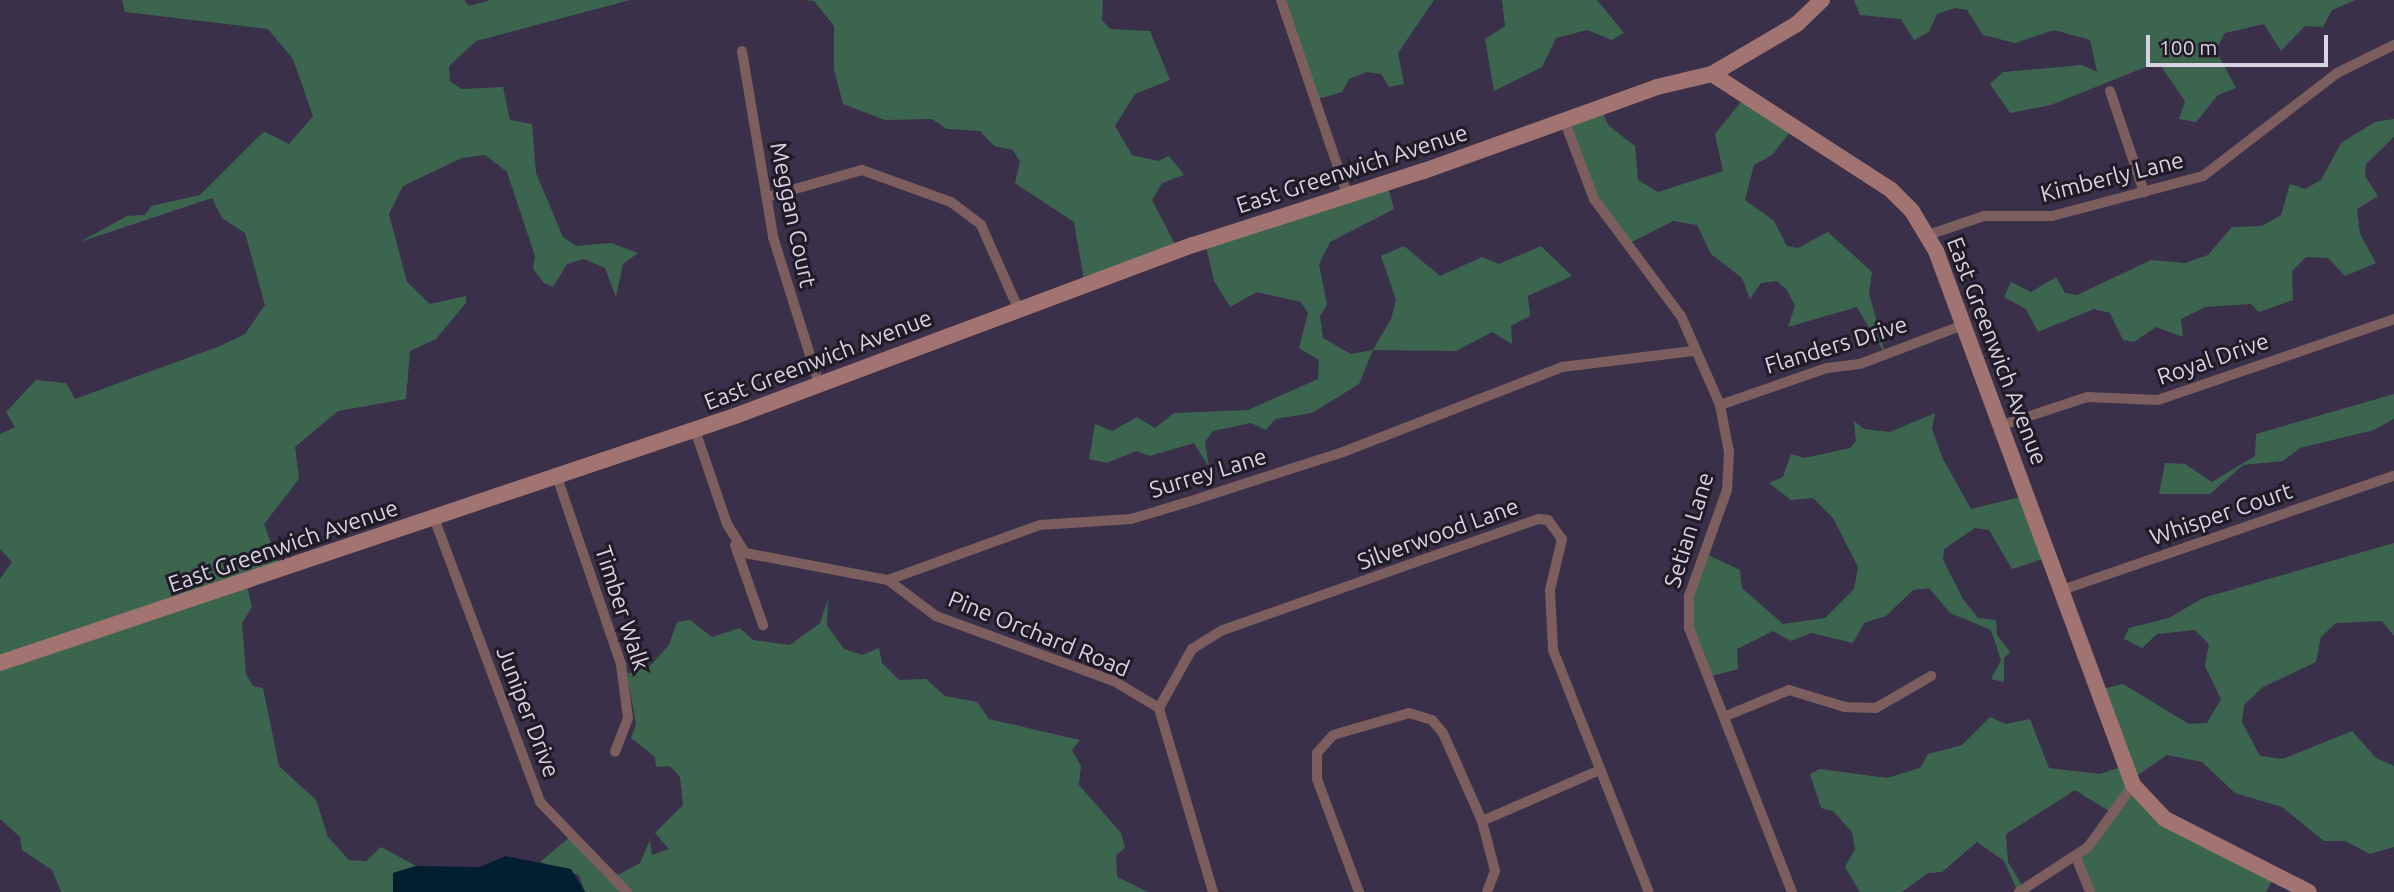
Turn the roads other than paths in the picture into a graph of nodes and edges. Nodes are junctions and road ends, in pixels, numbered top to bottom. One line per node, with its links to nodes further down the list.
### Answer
1 (1281, 0): 10 (street)
2 (1822, 0): 5 (street)
3 (2394, 45): 8 (street, Kimberly Lane)
4 (742, 51): 9 (street, Meggan Court)
5 (1712, 74): 7 (street, East Greenwich Avenue); 11 (street, East Greenwich Avenue)
6 (2110, 91): 8 (street)
7 (1564, 120): 10 (street, East Greenwich Avenue); 15 (street, Setian Lane)
8 (2144, 192): 11 (street, Kimberly Lane)
9 (767, 197): 12 (street); 16 (street, Meggan Court)
10 (1348, 197): 12 (street, East Greenwich Avenue)
11 (1928, 235): 14 (street, East Greenwich Avenue)
12 (1018, 308): 16 (street, East Greenwich Avenue)
13 (2394, 319): 18 (street, Royal Drive)
14 (1964, 324): 17 (street, Flanders Drive); 18 (street, East Greenwich Avenue)
15 (1693, 351): 17 (street, Setian Lane); 24 (street, Surrey Lane)
16 (819, 384): 19 (street, East Greenwich Avenue)
17 (1720, 405): 30 (street, Setian Lane)
18 (2003, 425): 25 (street, East Greenwich Avenue)
19 (695, 430): 21 (street, East Greenwich Avenue); 23 (street)
20 (2394, 476): 25 (street, Whisper Court)
21 (557, 477): 22 (street, East Greenwich Avenue); 31 (street, Timber Walk)
22 (434, 518): 27 (street, East Greenwich Avenue); 36 (street, Juniper Drive)
23 (734, 542): 24 (street, Surrey Lane); 26 (street)
24 (888, 580): 29 (street, Pine Orchard Road)
25 (2062, 590): 33 (street, East Greenwich Avenue)
26 (763, 625)
27 (0, 663)
28 (1931, 676): 30 (street)
29 (1159, 708): 32 (street, Silverwood Lane); 37 (street)
30 (1726, 716): 41 (street, Setian Lane)
31 (615, 752)
32 (1600, 770): 34 (street); 40 (street, Silverwood Lane)
33 (2133, 785): 35 (street); 44 (street, East Greenwich Avenue)
34 (1482, 821): 38 (street); 39 (street)
35 (2076, 857): 42 (street); 43 (street)
36 (627, 892)
37 (1213, 892)
38 (1359, 892)
39 (1487, 892)
40 (1649, 892)
41 (1792, 892)
42 (2020, 892)
43 (2090, 892)
44 (2309, 892)

